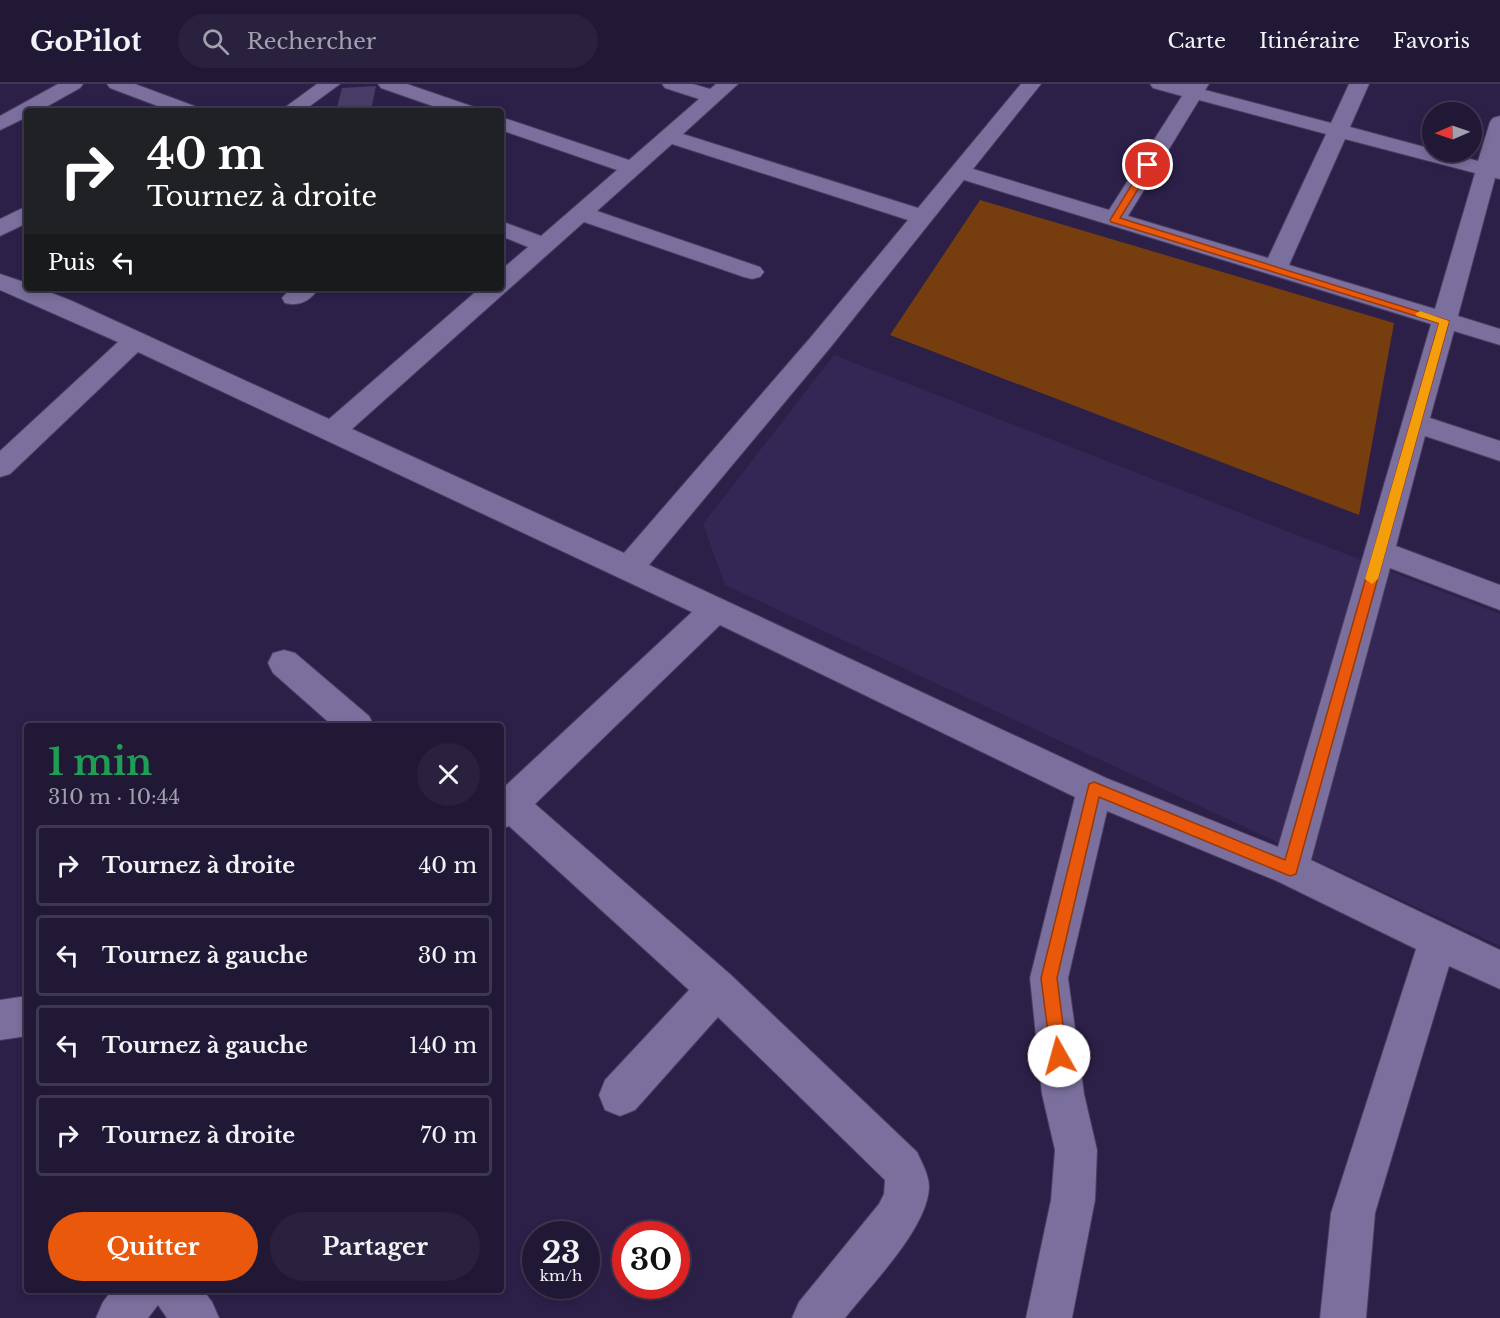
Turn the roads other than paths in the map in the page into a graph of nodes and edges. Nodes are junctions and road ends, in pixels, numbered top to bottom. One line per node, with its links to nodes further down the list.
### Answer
1 (73, 84): 13 (street)
2 (117, 84): 14 (street)
3 (330, 84): 15 (street)
4 (388, 84): 12 (street)
5 (441, 84): 12 (street)
6 (672, 84): 11 (street)
7 (1031, 84): 26 (street)
8 (1160, 84): 10 (street)
9 (1359, 84): 22 (street)
10 (1196, 88): 22 (street); 30 (street)
11 (721, 90): 23 (street)
12 (423, 96): 16 (street); 17 (street)
13 (29, 108)
14 (182, 108)
15 (294, 108)
16 (405, 108)
17 (458, 108)
18 (24, 111): 20 (street)
19 (1500, 122): 25 (street)
20 (0, 124)
21 (504, 124): 24 (street)
22 (1338, 130): 25 (street); 34 (street)
23 (668, 136): 24 (street); 29 (street)
24 (632, 168): 27 (street)
25 (1494, 171): 39 (street)
26 (960, 172): 29 (street); 30 (street)
27 (581, 213): 33 (street); 35 (street)
28 (24, 215): 31 (street)
29 (923, 218): 47 (street)
30 (1114, 220): 34 (street)
31 (0, 229)
32 (504, 229): 33 (street)
33 (544, 245): 36 (street)
34 (1275, 269): 39 (street)
35 (752, 272)
36 (504, 280)
37 (0, 281): 41 (street)
38 (492, 291): 43 (street)
39 (1444, 321): 40 (street); 42 (street)
40 (1500, 337)
41 (135, 340): 43 (street); 45 (street)
42 (1415, 423): 44 (street); 46 (street)
43 (331, 432): 47 (street)
44 (1500, 451)
45 (0, 467)
46 (1379, 552): 48 (street); 54 (street)
47 (628, 568): 49 (street)
48 (1500, 598)
49 (716, 609): 52 (street); 53 (street)
50 (284, 663): 51 (street)
51 (354, 723)
52 (1094, 789): 54 (street); 64 (street)
53 (505, 809): 57 (street)
54 (1290, 869): 55 (street)
55 (1438, 940): 56 (street); 65 (street)
56 (1500, 970)
57 (717, 989): 58 (street); 63 (street)
58 (620, 1095)
59 (139, 1293): 61 (street)
60 (176, 1293): 62 (street)
61 (119, 1318)
62 (196, 1318)
63 (815, 1318)
64 (1049, 1318)
65 (1343, 1318)

